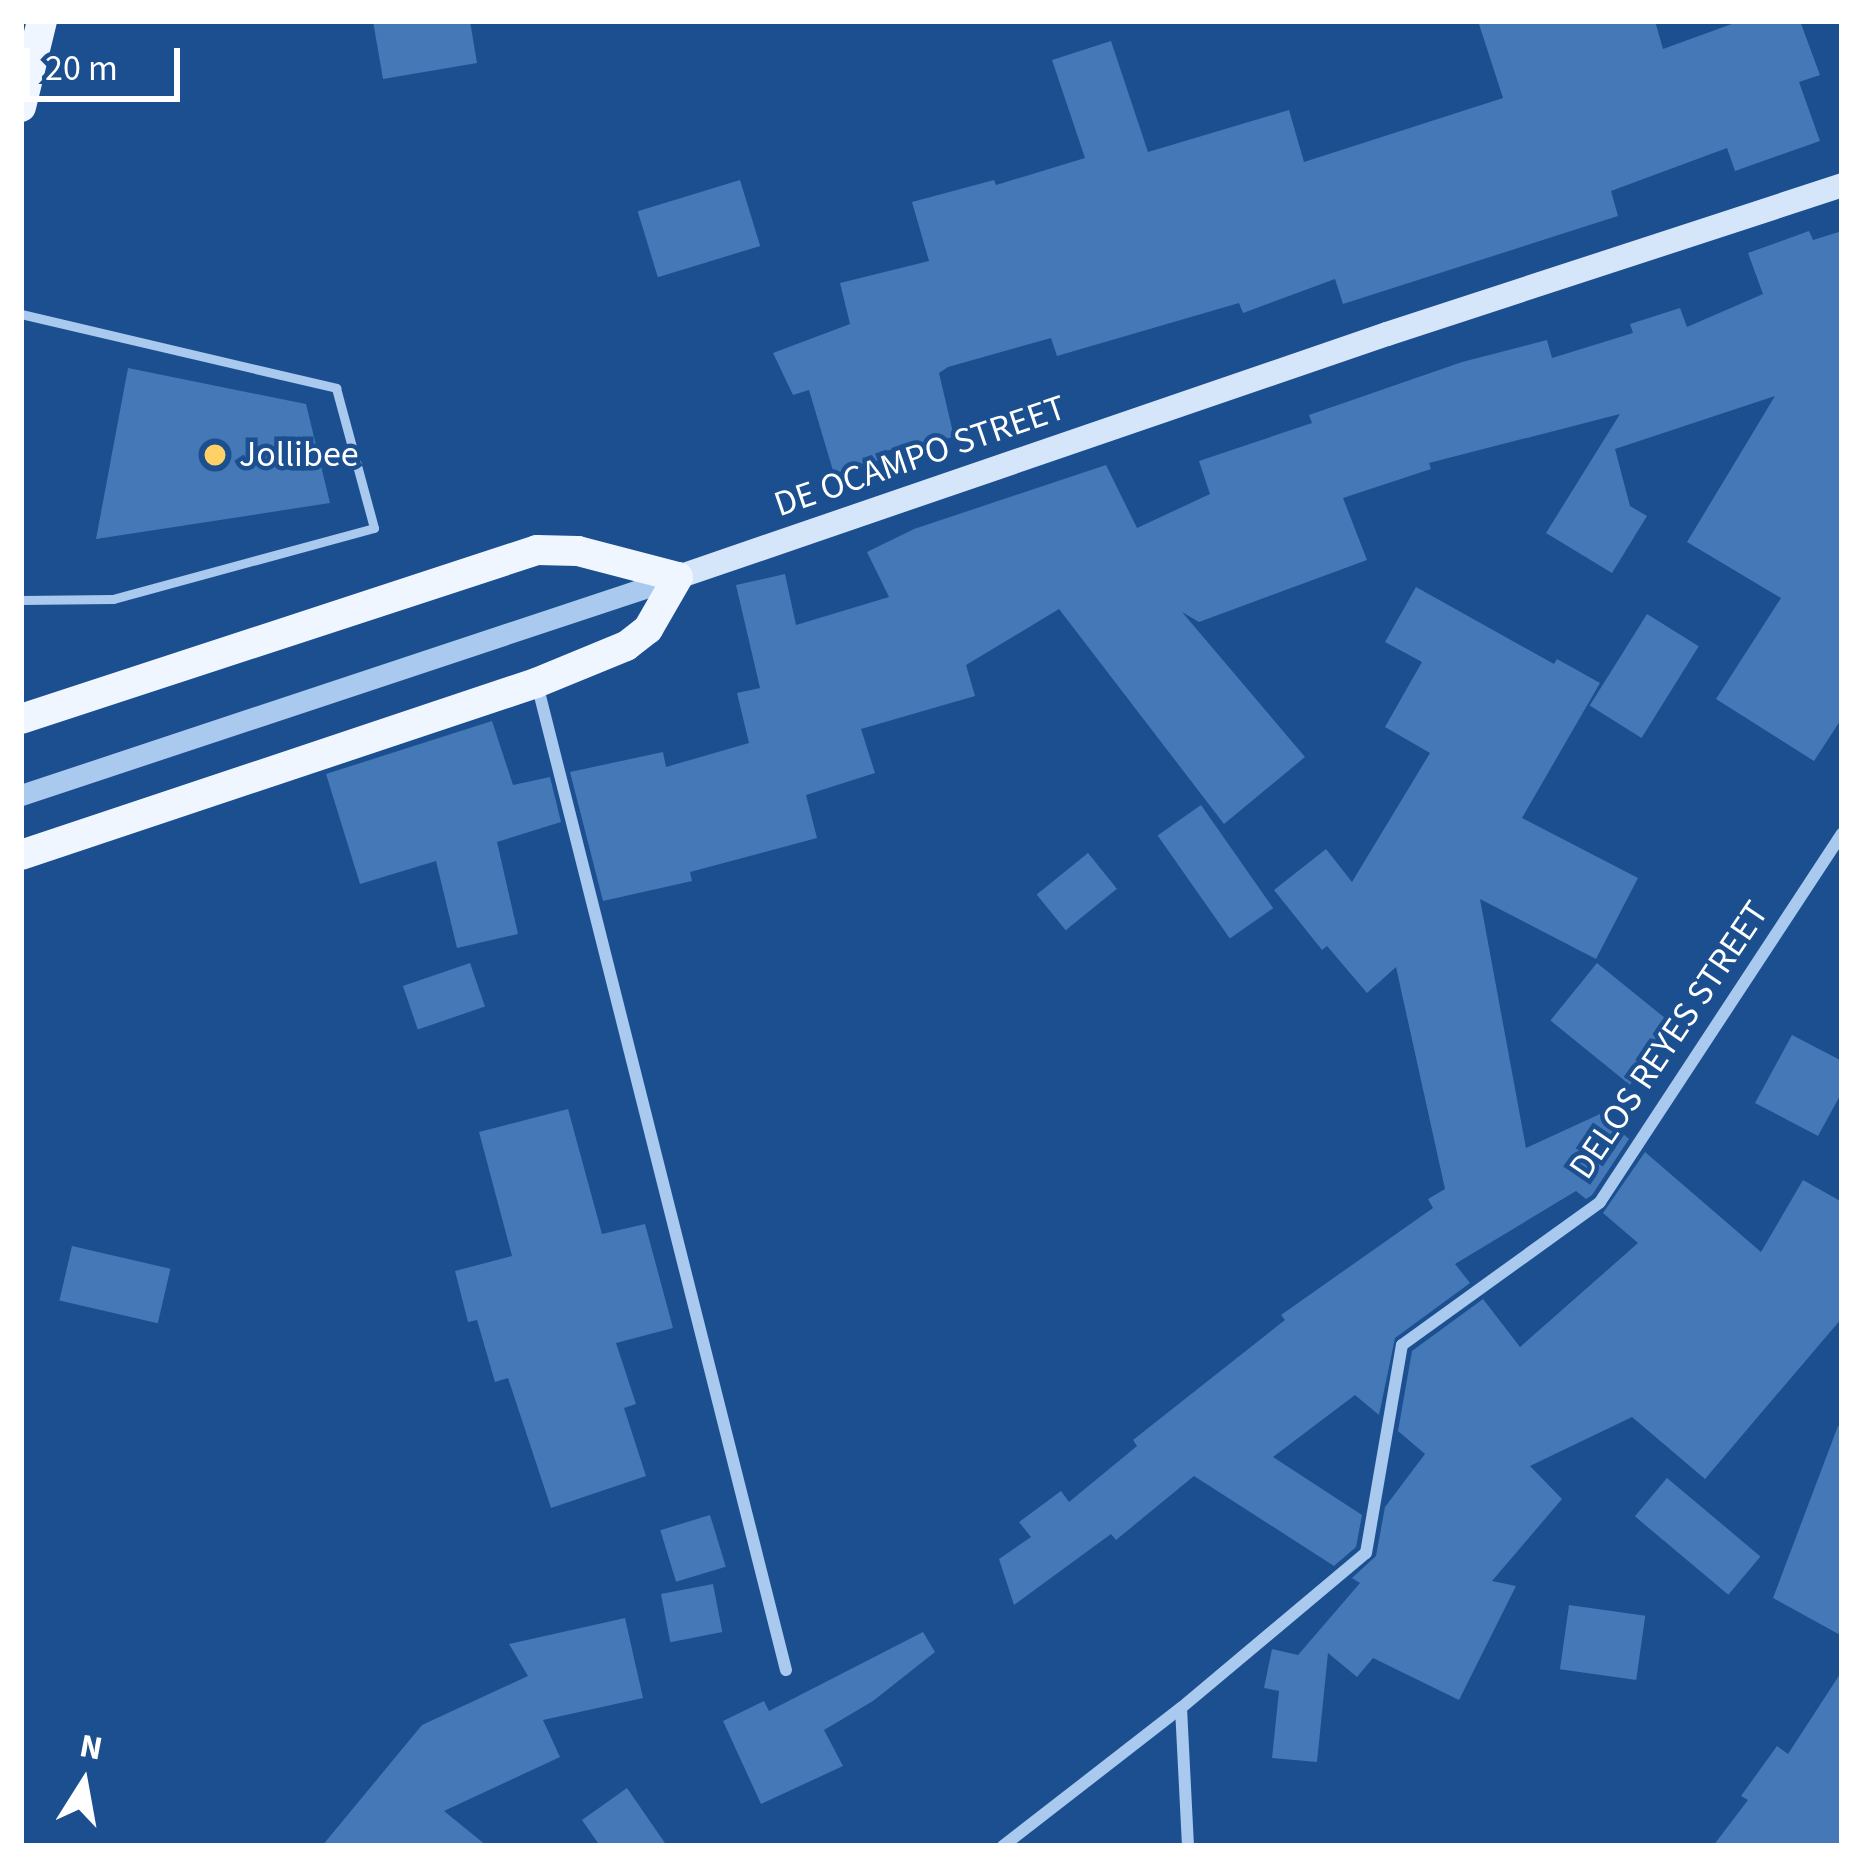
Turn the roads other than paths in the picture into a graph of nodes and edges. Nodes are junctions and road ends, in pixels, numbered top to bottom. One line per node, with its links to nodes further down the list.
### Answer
1 (42, 21): 2 (main road)
2 (21, 107)
3 (1842, 184): 5 (main road, DE OCAMPO STREET)
4 (21, 314): 6 (lane)
5 (678, 577): 7 (main road); 8 (main road); 9 (street, DE OCAMPO STREET)
6 (21, 600)
7 (536, 683): 11 (main road); 12 (street)
8 (21, 719)
9 (21, 795)
10 (1842, 833): 13 (street, DELOS REYES STREET)
11 (21, 855)
12 (786, 1670)
13 (1181, 1708): 14 (street); 15 (street)
14 (1003, 1846)
15 (1188, 1846)

